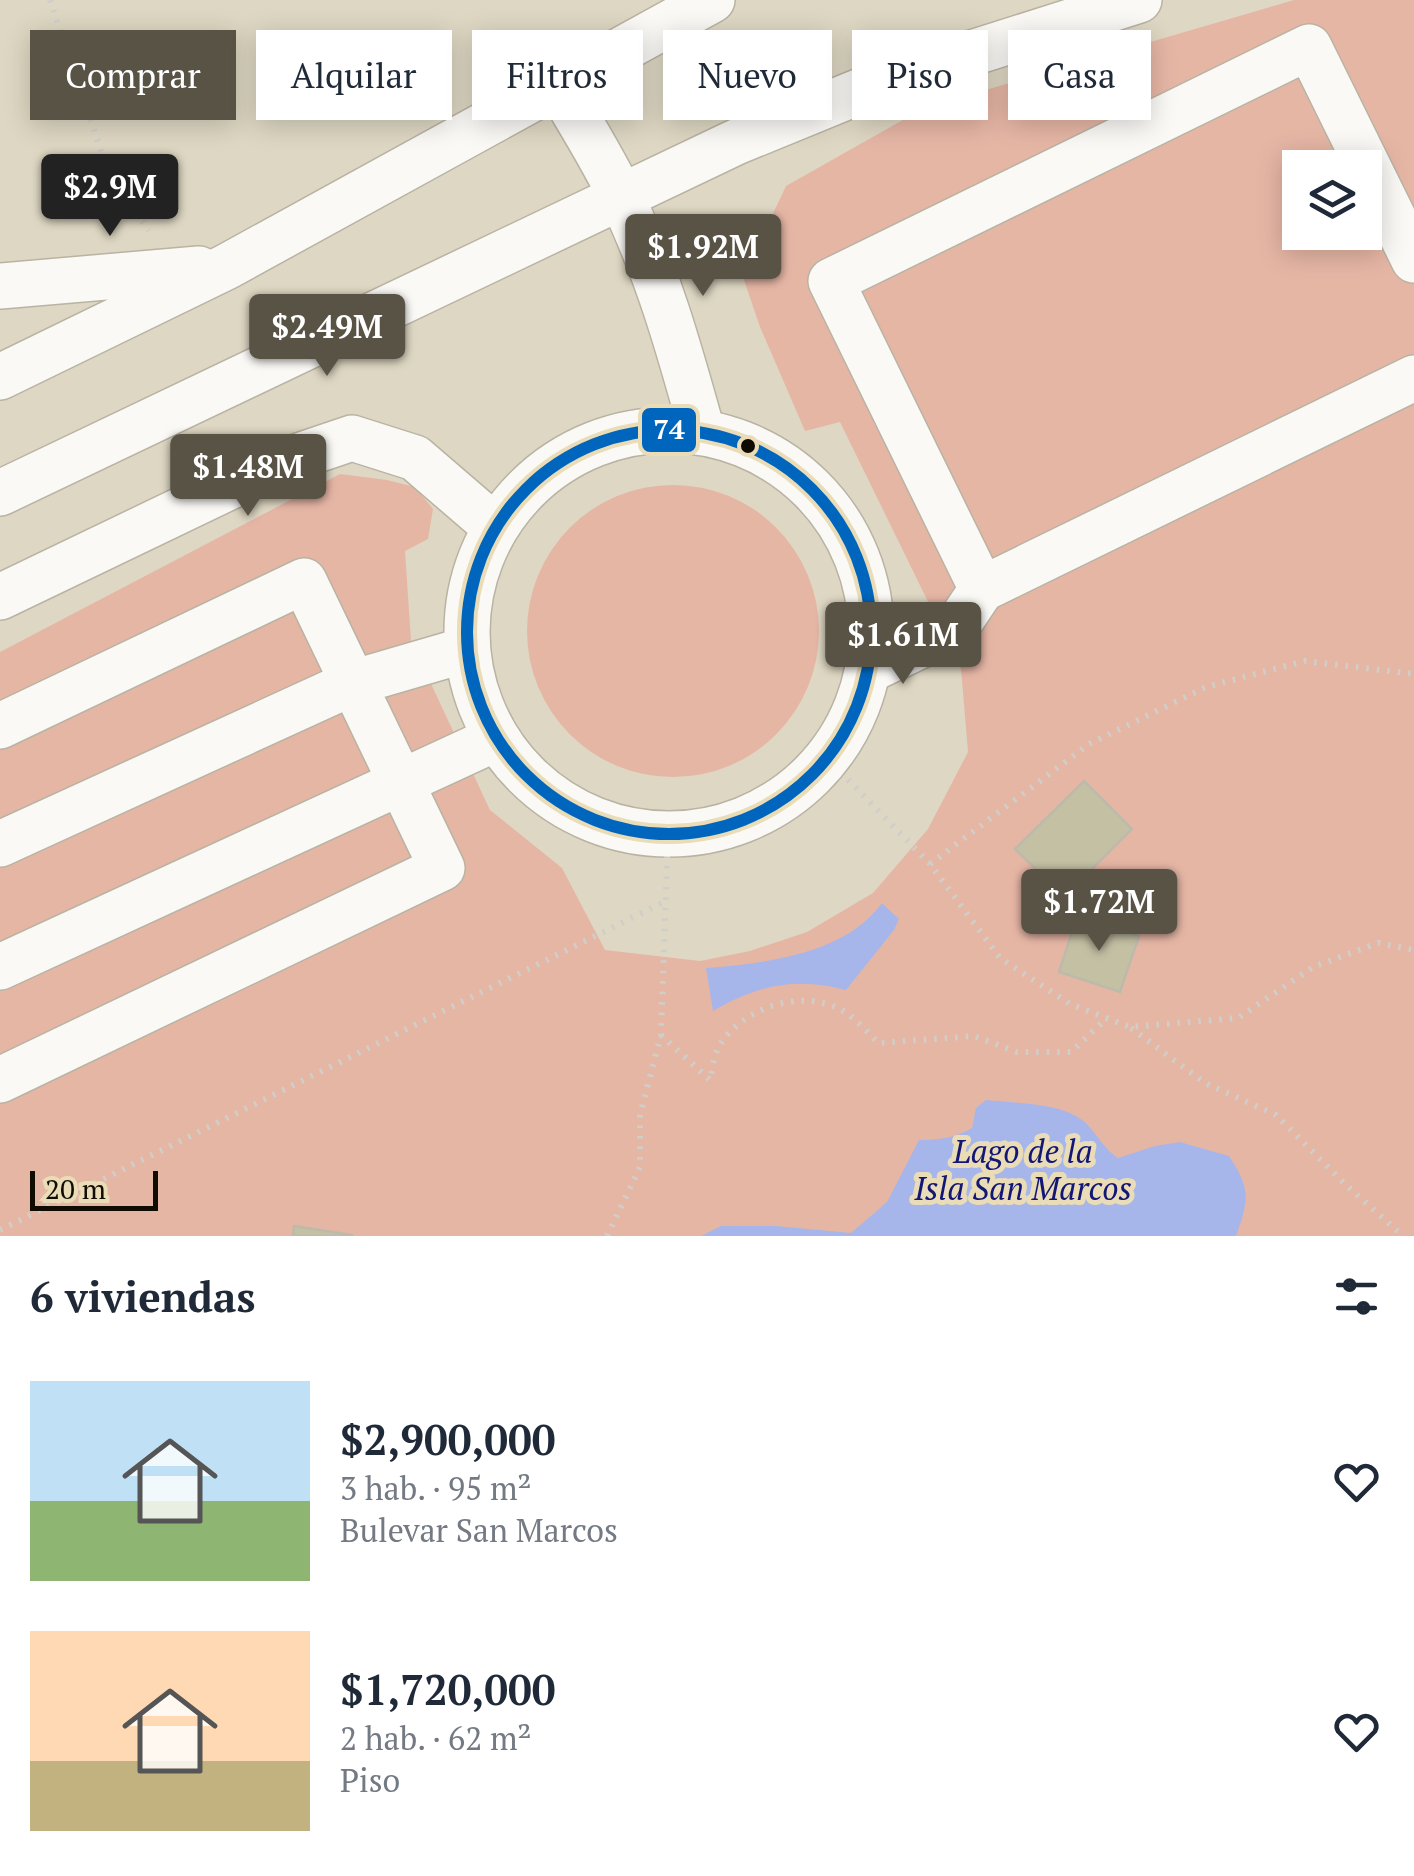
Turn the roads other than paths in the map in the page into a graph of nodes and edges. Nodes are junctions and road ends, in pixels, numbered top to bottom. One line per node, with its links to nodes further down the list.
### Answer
1 (712, 0): 3 (street)
2 (1138, 0): 6 (street)
3 (643, 38)
4 (494, 120): 8 (street)
5 (578, 120): 6 (street)
6 (621, 196): 12 (street); 13 (street)
7 (1414, 260): 15 (street)
8 (226, 266): 9 (street); 10 (street)
9 (0, 286)
10 (0, 377)
11 (1414, 378): 15 (street)
12 (702, 431): 14 (street); 18 (street)
13 (0, 493)
14 (494, 526): 16 (street); 17 (street)
15 (982, 589): 18 (street)
16 (0, 597)
17 (465, 650): 19 (street); 21 (street)
18 (870, 670): 21 (street)
19 (352, 683): 20 (street); 22 (street); 23 (street)
20 (0, 726)
21 (497, 738): 22 (street)
22 (401, 782): 24 (street); 25 (street)
23 (0, 844)
24 (0, 967)
25 (0, 1080)

